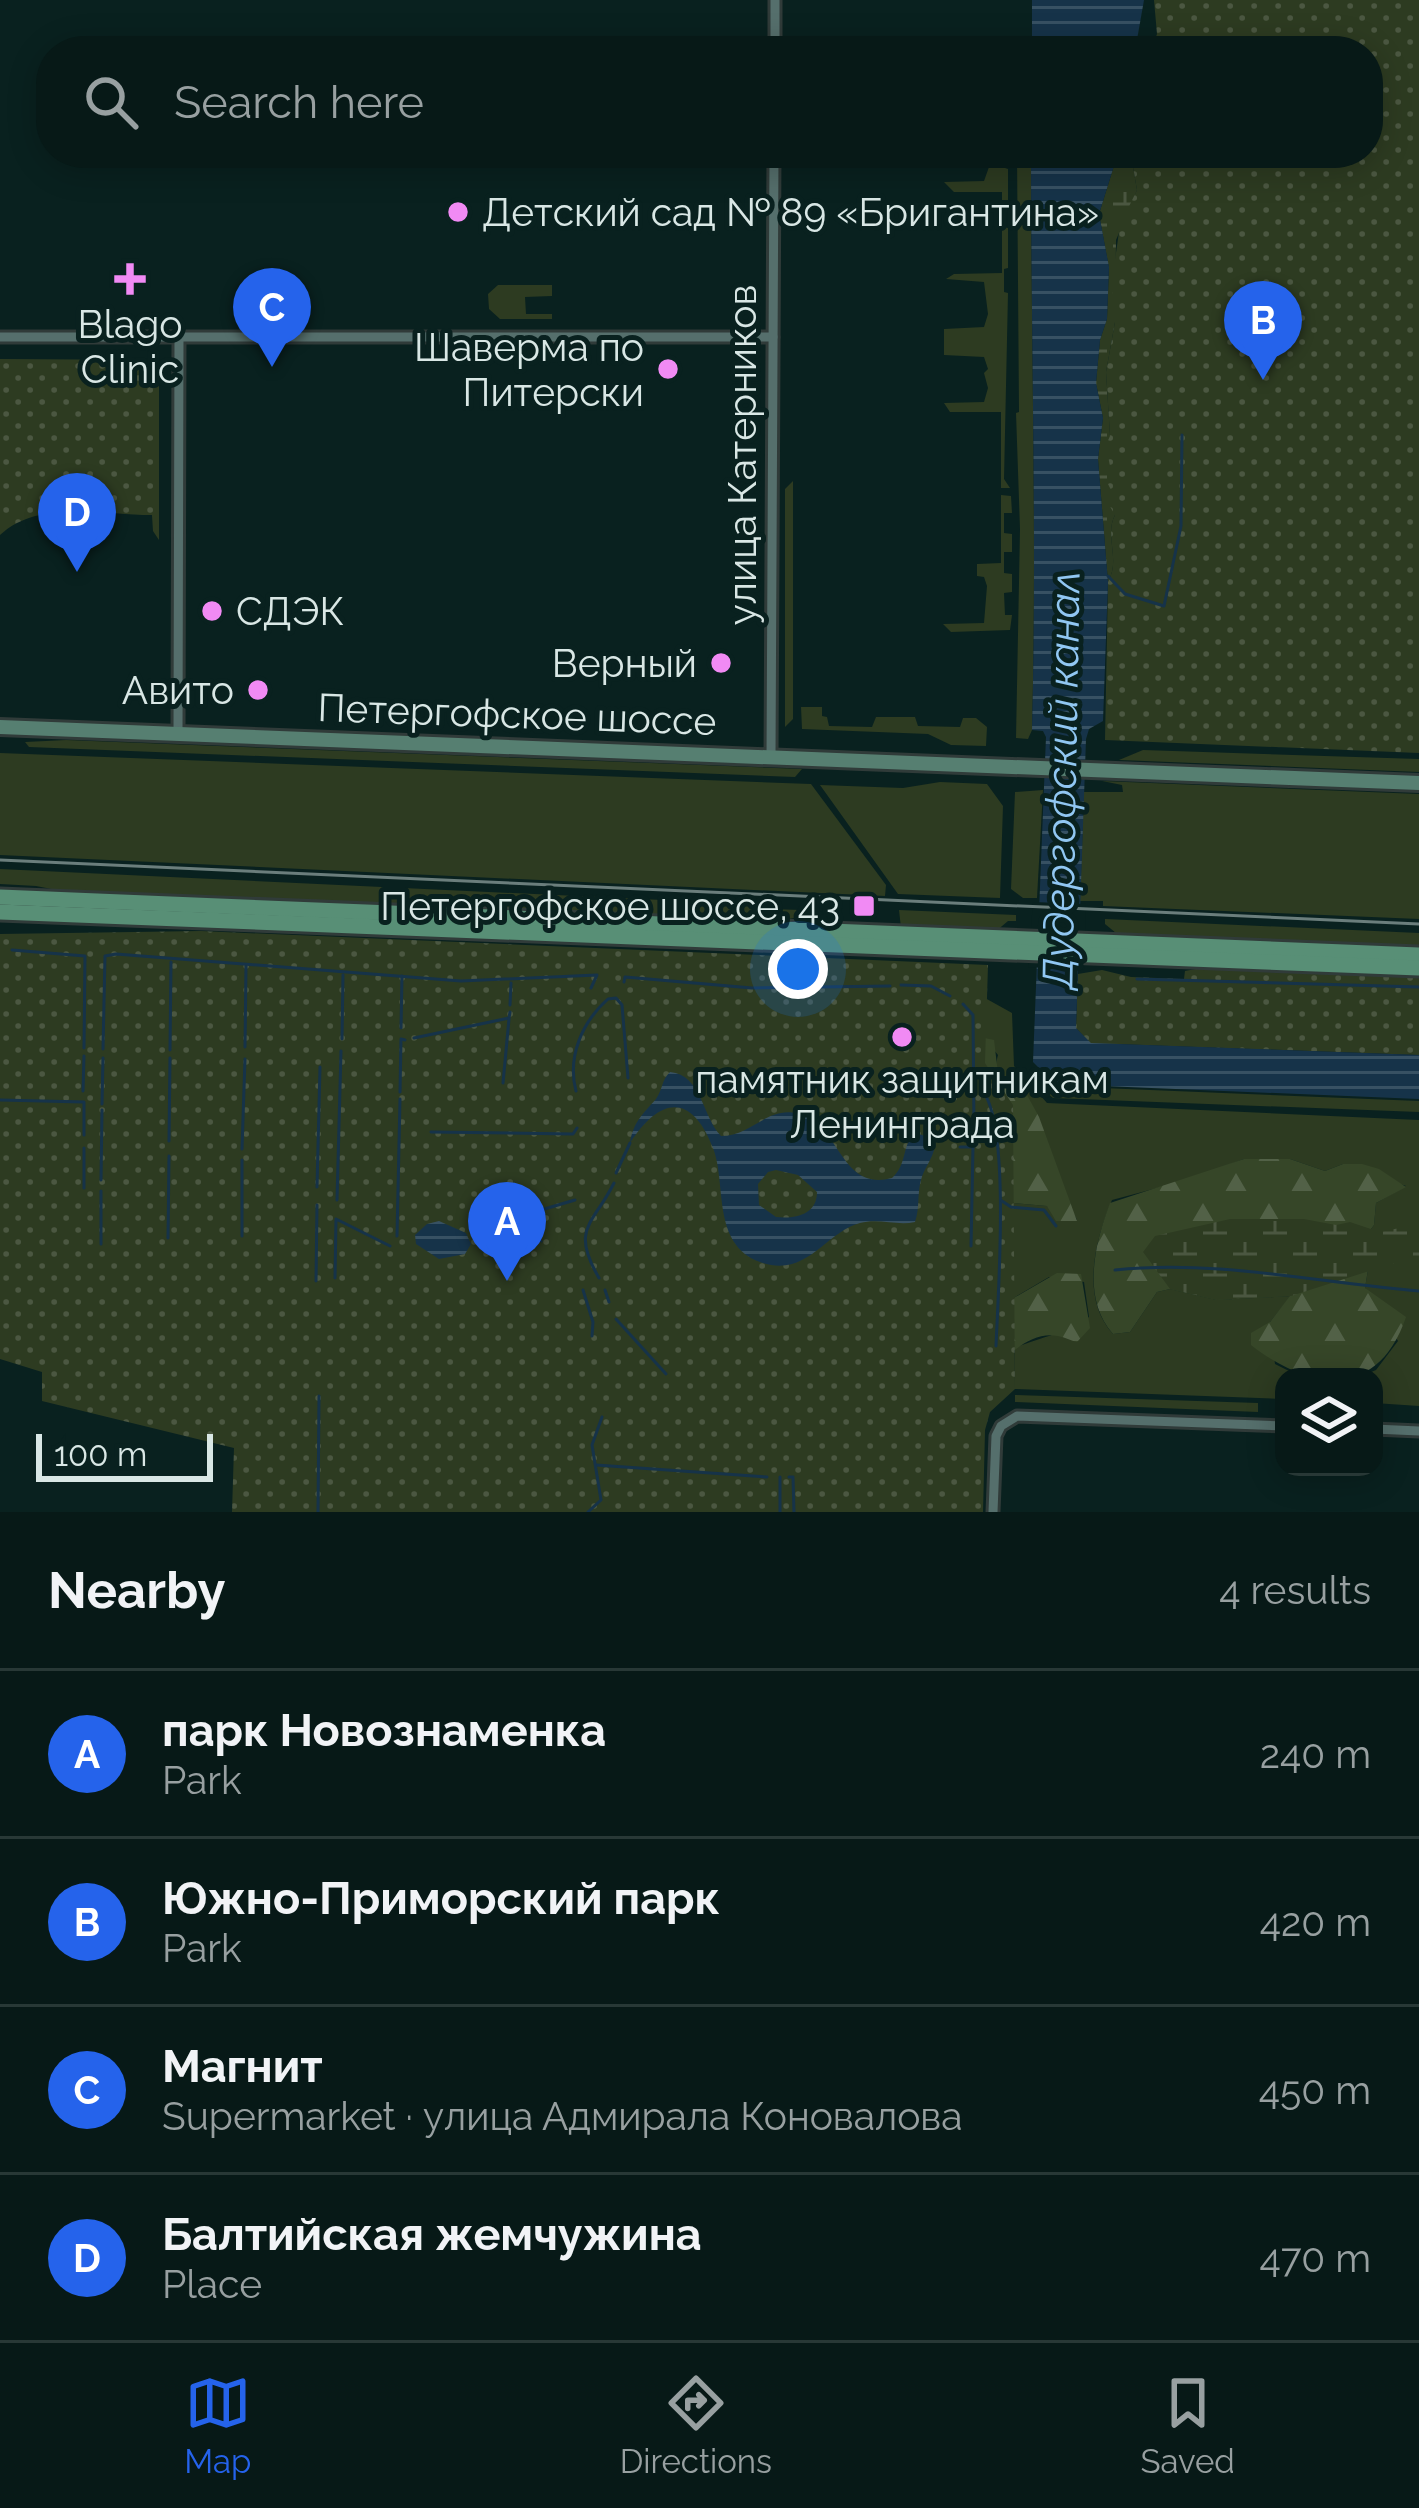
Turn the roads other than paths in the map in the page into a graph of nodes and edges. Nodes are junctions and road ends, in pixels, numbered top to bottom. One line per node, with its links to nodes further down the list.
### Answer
1 (775, 0): 2 (street)
2 (775, 36)
3 (774, 168): 4 (street, улица Катерников)
4 (773, 337): 6 (street); 9 (street, улица Катерников)
5 (0, 338): 6 (street)
6 (179, 338): 8 (street)
7 (0, 727): 8 (street, Петергофское шоссе)
8 (178, 734): 9 (street, Петергофское шоссе)
9 (770, 757): 10 (street, Петергофское шоссе)
10 (1419, 783)
11 (0, 897): 13 (main road)
12 (0, 912): 13 (main road)
13 (1020, 946): 14 (main road)
14 (1093, 949): 15 (main road); 16 (main road)
15 (1419, 955)
16 (1419, 968)
17 (1275, 1426): 20 (street)
18 (1383, 1430): 19 (street)
19 (1419, 1432)
20 (993, 1512)

